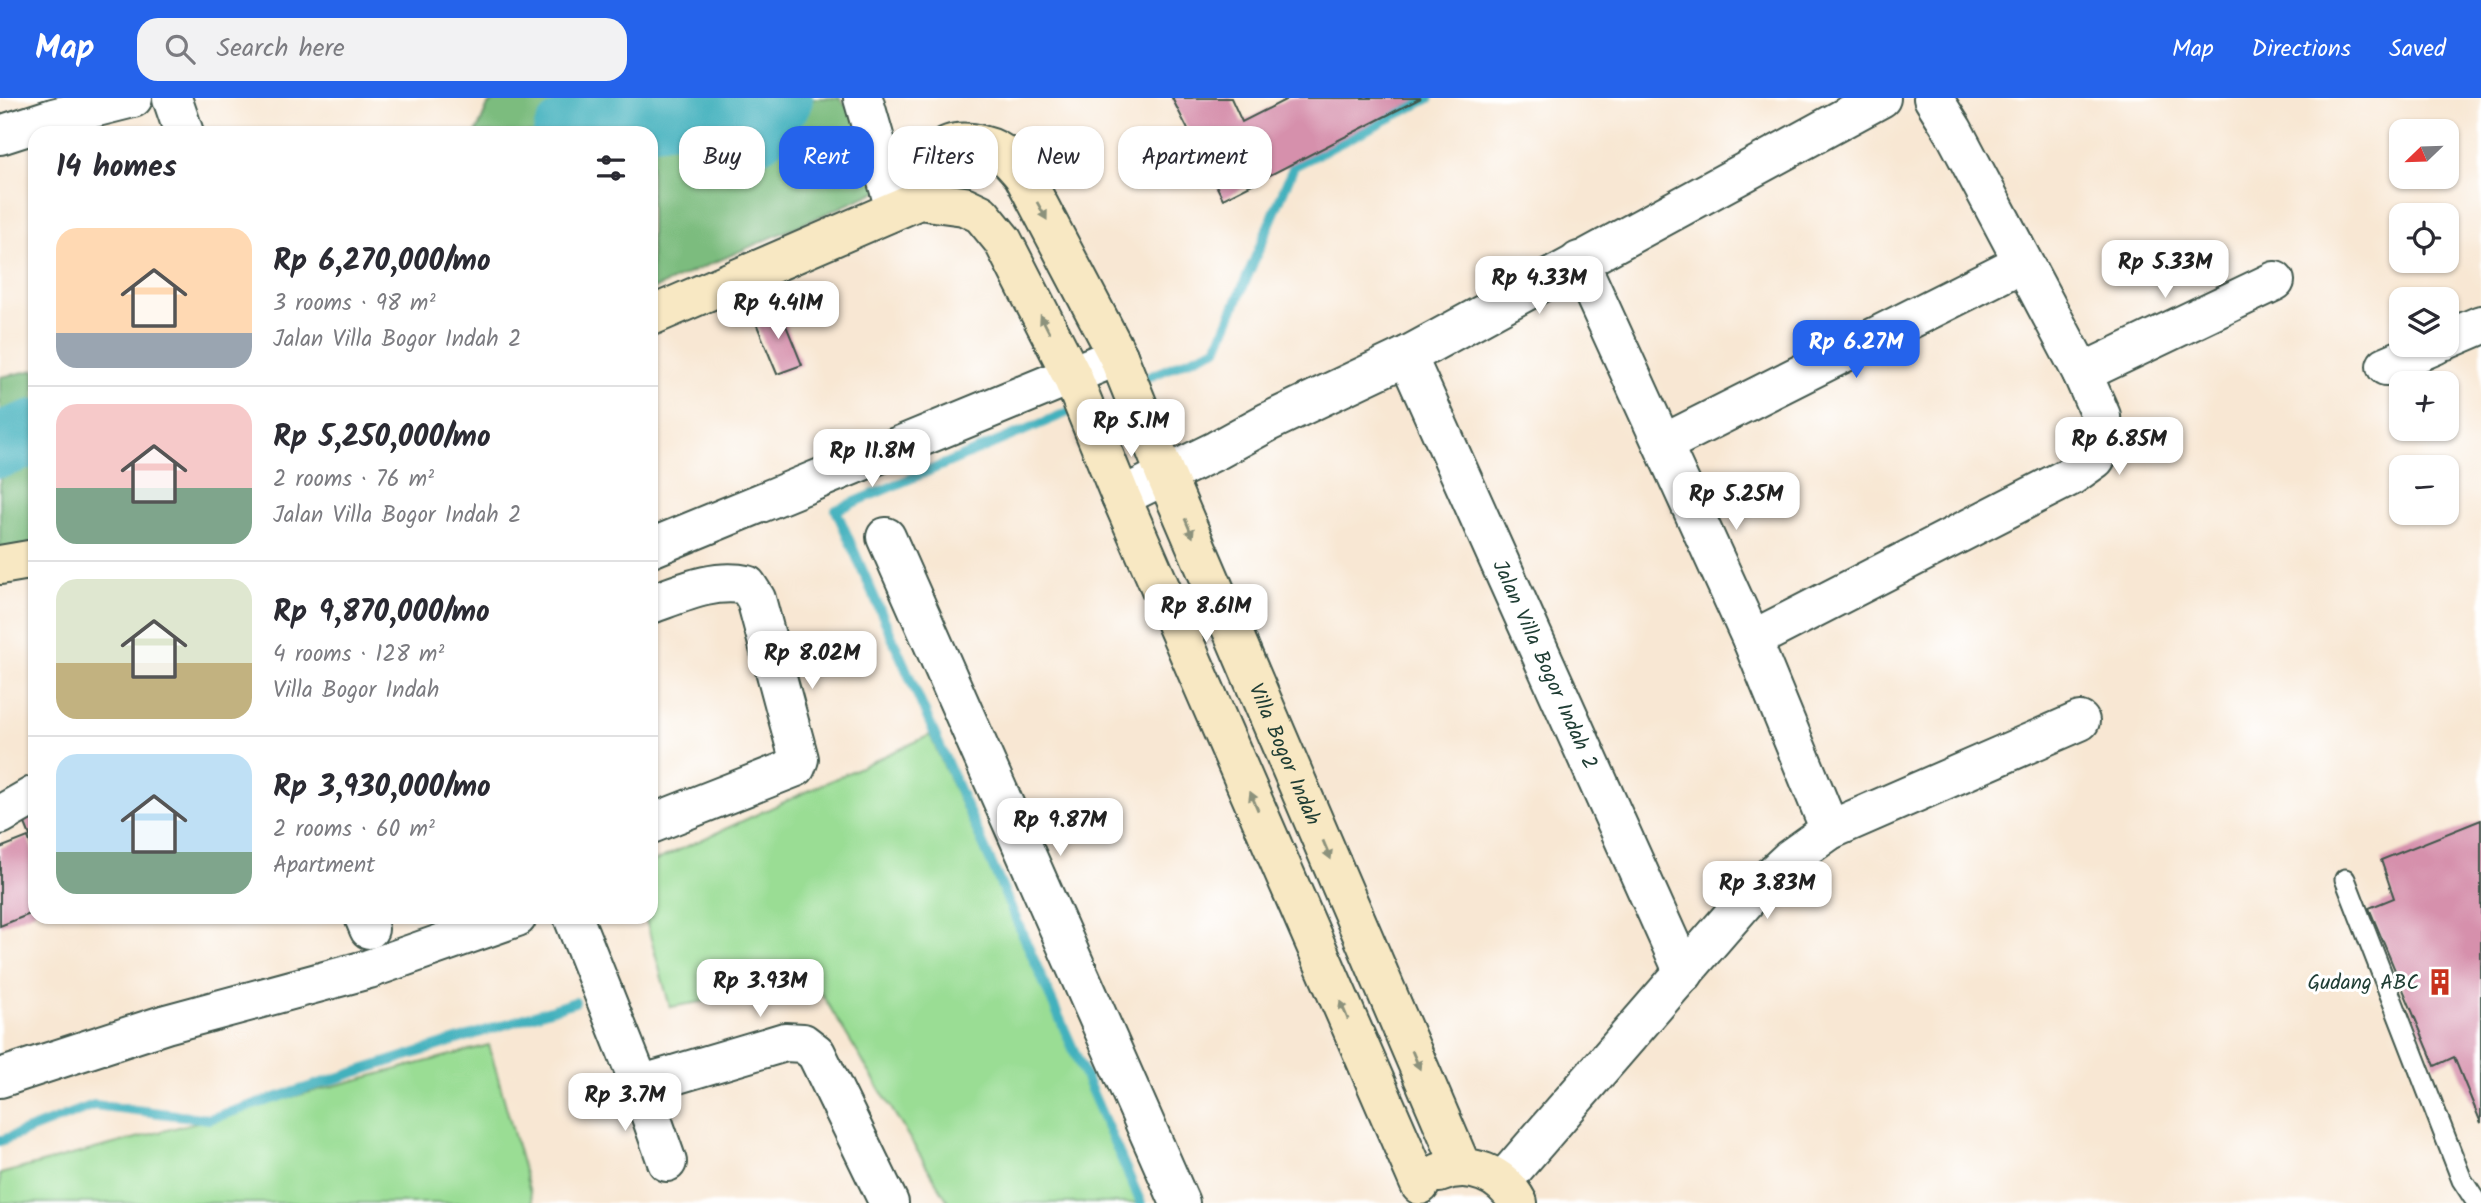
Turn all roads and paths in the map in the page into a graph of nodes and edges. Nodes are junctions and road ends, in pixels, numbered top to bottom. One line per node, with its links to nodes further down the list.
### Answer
1 (133, 98): 6 (street)
2 (172, 98): 8 (street)
3 (863, 98): 10 (street)
4 (1881, 98): 11 (street)
5 (1933, 98): 12 (street)
6 (28, 126)
7 (28, 126): 9 (street)
8 (182, 126)
9 (0, 135)
10 (907, 205): 14 (street); 17 (street, Villa Bogor Indah, one-way to 17); 22 (street, one-way to 10)
11 (1578, 261): 18 (street); 23 (street)
12 (2022, 263): 21 (street); 23 (street)
13 (2275, 281): 21 (street)
14 (658, 313)
15 (2481, 325): 16 (street)
16 (2459, 334)
17 (1118, 356): 22 (street); 24 (street, Villa Bogor Indah)
18 (1407, 356): 24 (street); 40 (street, Jalan Villa Bogor Indah 2)
19 (2407, 357): 20 (street)
20 (2386, 366)
21 (2082, 373): 31 (street)
22 (1072, 376): 25 (street); 27 (street)
23 (1663, 444): 31 (street)
24 (1167, 476): 25 (street); 44 (street, Villa Bogor Indah, one-way to 44)
25 (1121, 497): 46 (street, one-way to 25)
26 (886, 537): 48 (street)
27 (658, 545)
28 (28, 560): 29 (street)
29 (0, 565)
30 (658, 601): 35 (street)
31 (1752, 640): 36 (street)
32 (2080, 721): 36 (street)
33 (28, 799): 34 (street)
34 (0, 815)
35 (658, 821)
36 (1830, 830): 40 (street)
37 (2345, 879): 49 (lane)
38 (497, 924): 41 (street)
39 (576, 924): 42 (street)
40 (1684, 974): 45 (street)
41 (0, 1078)
42 (640, 1085): 43 (street); 47 (street)
43 (667, 1162)
44 (1462, 1168): 45 (street); 46 (street)
45 (1510, 1193)
46 (1414, 1194)
47 (889, 1203)
48 (1180, 1203)
49 (2477, 1203)

